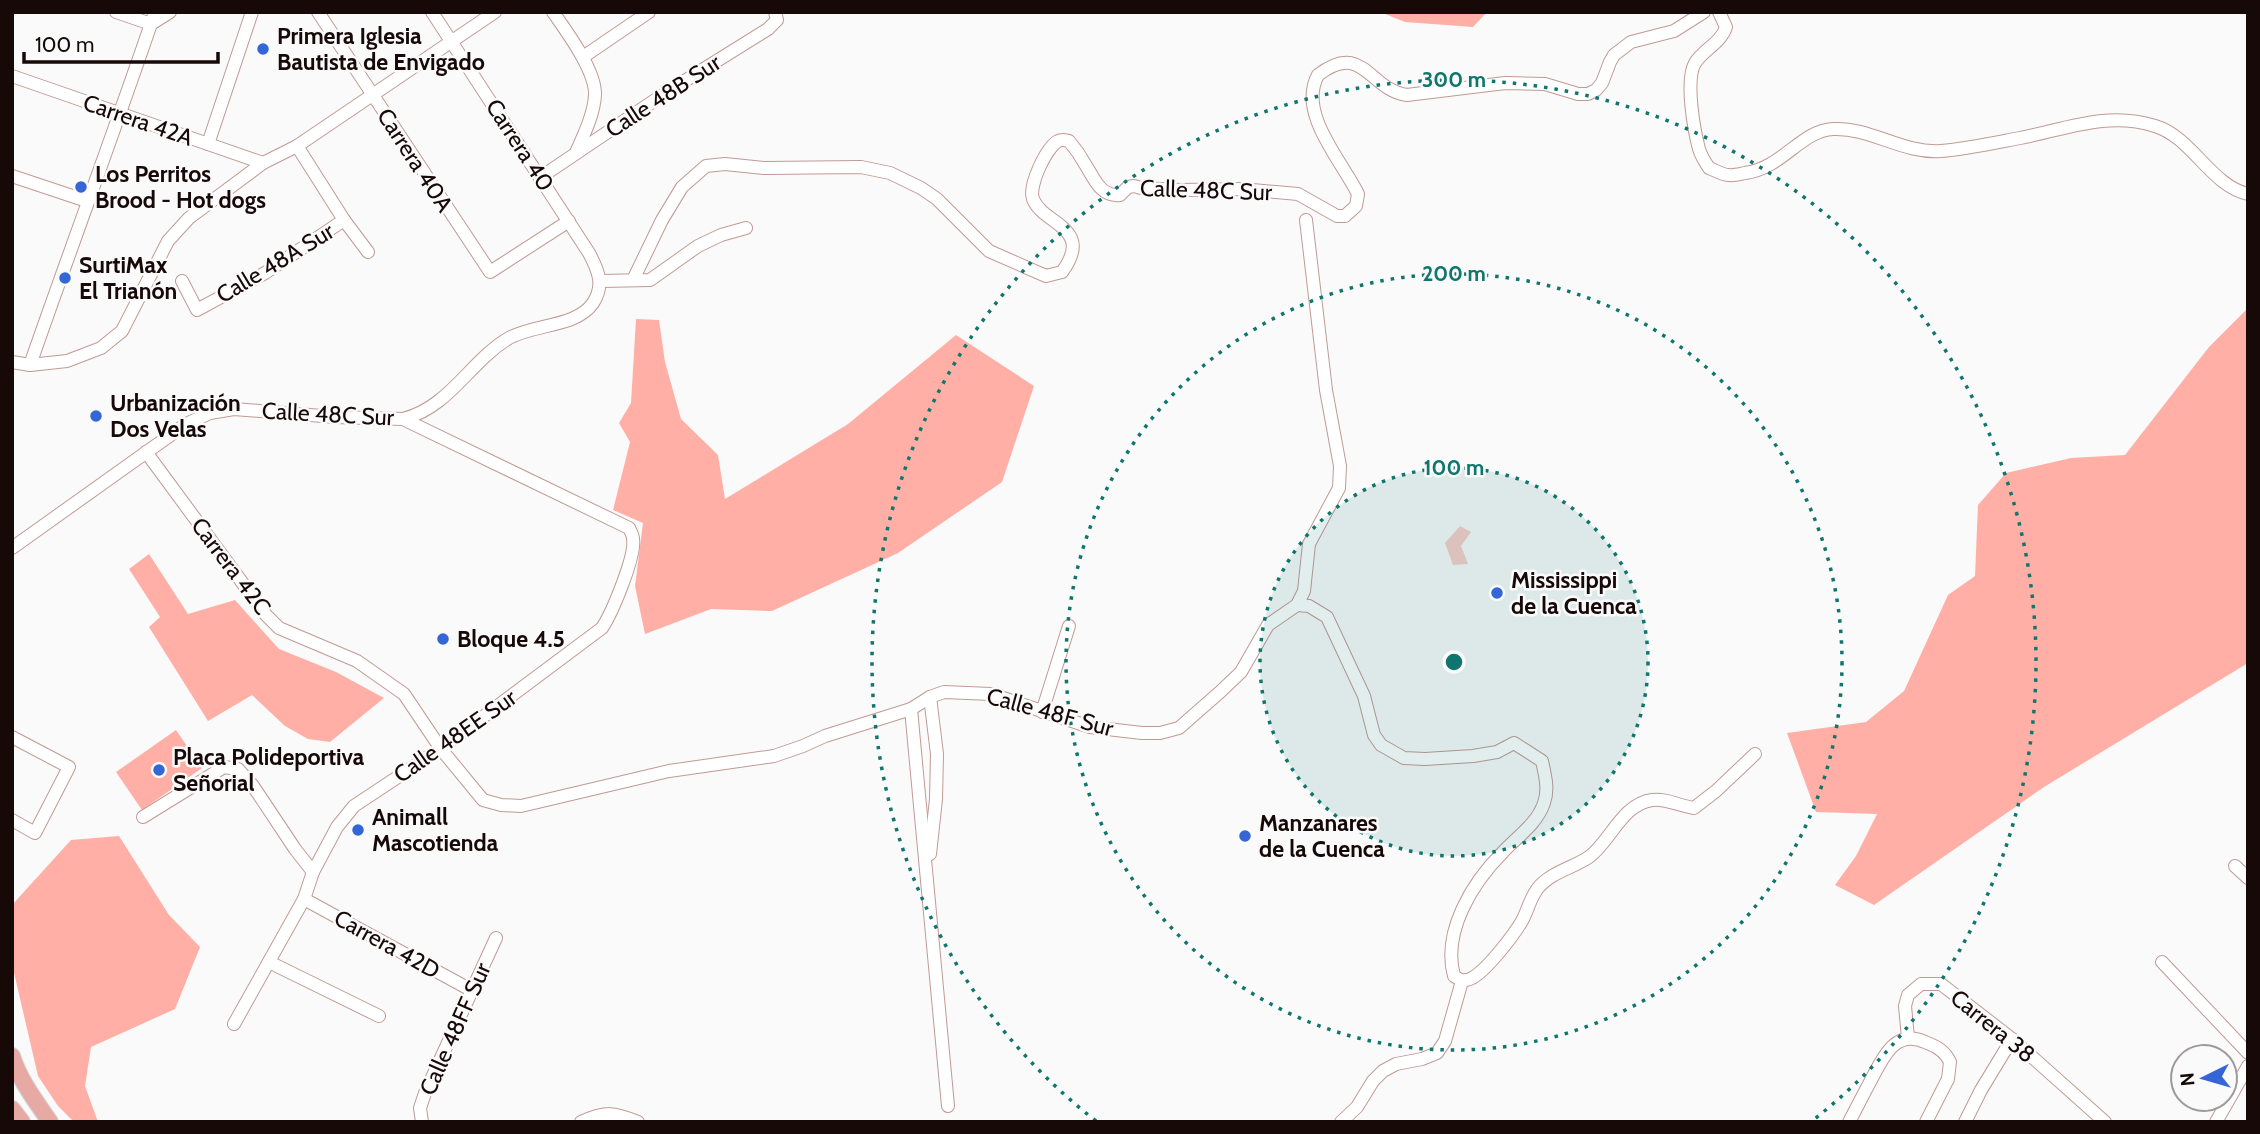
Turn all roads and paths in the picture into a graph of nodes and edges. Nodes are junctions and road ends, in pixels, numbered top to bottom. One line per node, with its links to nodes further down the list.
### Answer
1 (116, 12): 12 (street)
2 (170, 12): 12 (street)
3 (252, 12): 18 (street)
4 (318, 12): 16 (street, Carrera 40A)
5 (432, 12): 13 (street, Carrera 40)
6 (495, 12): 13 (street)
7 (553, 12): 14 (street)
8 (649, 12): 14 (street)
9 (775, 12): 20 (street, Calle 48B Sur)
10 (1704, 12): 31 (street, Calle 48C Sur)
11 (1719, 12): 24 (street)
12 (153, 18): 17 (street)
13 (453, 43): 16 (street); 23 (street, Carrera 40)
14 (583, 57): 20 (street)
15 (12, 76): 17 (street, Carrera 42A)
16 (372, 94): 19 (street); 28 (street, Carrera 40A)
17 (120, 113): 18 (street, Carrera 42A); 25 (street)
18 (208, 144): 21 (street, Carrera 42A)
19 (297, 146): 21 (street); 26 (street)
20 (576, 153): 23 (street, Calle 48B Sur)
21 (263, 163): 35 (street)
22 (12, 176): 25 (street)
23 (541, 177): 28 (street, Carrera 40)
24 (2248, 194)
25 (87, 201): 35 (street)
26 (345, 220): 30 (street); 32 (street, Calle 48A Sur)
27 (1306, 220): 39 (street)
28 (569, 221): 33 (street, Carrera 40)
29 (746, 228): 31 (street)
30 (368, 252)
31 (633, 279): 33 (street)
32 (182, 281)
33 (601, 281): 36 (street, Calle 48C Sur)
34 (12, 362): 35 (street)
35 (30, 365)
36 (403, 419): 37 (street, Calle 48C Sur); 45 (street, Calle 48EE Sur)
37 (146, 452): 38 (street, Calle 48C Sur); 45 (street, Carrera 42C)
38 (12, 548)
39 (1297, 605): 43 (street, Calle 48F Sur); 58 (street)
40 (1069, 626): 43 (street)
41 (930, 697): 42 (street, Calle 48F Sur); 43 (street, Calle 48F Sur); 53 (street)
42 (911, 709): 47 (street, Calle 48F Sur); 53 (street)
43 (1042, 712)
44 (12, 737): 49 (street)
45 (441, 749): 47 (street, Carrera 42C); 51 (street, Calle 48EE Sur)
46 (1755, 754): 58 (street)
47 (483, 800)
48 (143, 817): 51 (street)
49 (12, 820)
50 (2235, 866): 52 (street)
51 (313, 872): 54 (street, Calle 48EE Sur)
52 (2248, 878)
53 (927, 886): 67 (street)
54 (304, 899): 56 (street, Calle 48EE Sur); 59 (street, Carrera 42D)
55 (496, 938): 59 (street, Calle 48FF Sur)
56 (269, 962): 60 (street); 61 (street, Calle 48EE Sur)
57 (2162, 962): 64 (street)
58 (1462, 981): 74 (street)
59 (471, 990): 71 (street, Calle 48FF Sur)
60 (379, 1016)
61 (234, 1024)
62 (1908, 1038): 63 (street, Carrera 38); 75 (street); 76 (street)
63 (2012, 1039): 77 (street); 78 (street, Carrera 38)
64 (2248, 1053)
65 (12, 1056): 70 (main road)
66 (2248, 1066): 79 (street)
67 (948, 1106)
68 (12, 1109): 69 (main road)
69 (22, 1122)
70 (50, 1122)
71 (422, 1122)
72 (581, 1122): 73 (street)
73 (638, 1122)
74 (1341, 1122)
75 (1849, 1122)
76 (1926, 1122)
77 (1965, 1122)
78 (2105, 1122)
79 (2216, 1122)

